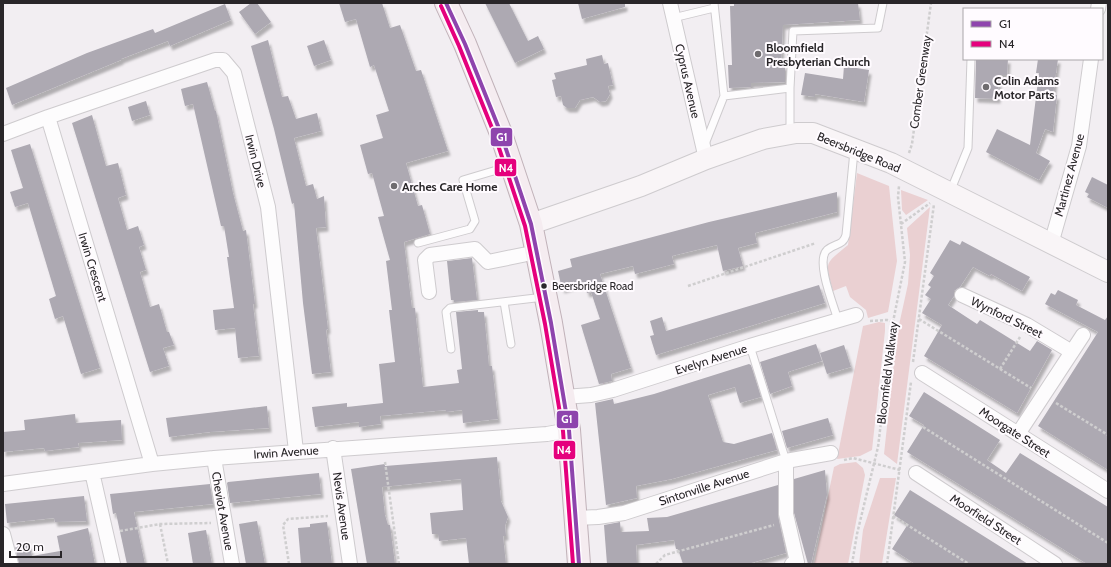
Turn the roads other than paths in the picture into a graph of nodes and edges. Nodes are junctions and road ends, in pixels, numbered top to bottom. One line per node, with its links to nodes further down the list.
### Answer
1 (446, 3): 15 (main road)
2 (670, 3): 5 (street, Cyprus Avenue)
3 (883, 3): 8 (lane)
4 (714, 6): 5 (lane); 9 (lane)
5 (673, 18): 14 (street, Cyprus Avenue)
6 (971, 60): 16 (lane)
7 (1091, 60): 19 (street, Martinez Avenue)
8 (790, 88): 9 (lane); 12 (lane)
9 (724, 96): 14 (lane)
10 (48, 117): 11 (street); 38 (street, Irwin Drive); 42 (street, Irwin Crescent)
11 (3, 134)
12 (790, 134): 13 (main road, Beersbridge Road); 14 (main road, Beersbridge Road)
13 (854, 149): 16 (main road, Beersbridge Road); 27 (lane)
14 (705, 154): 17 (main road, Beersbridge Road)
15 (512, 166): 17 (main road); 18 (lane)
16 (942, 196): 19 (main road, Beersbridge Road)
17 (530, 224): 20 (main road)
18 (418, 243)
19 (1051, 244): 21 (main road, Beersbridge Road)
20 (536, 252): 22 (street); 24 (main road)
21 (1108, 272)
22 (429, 292)
23 (962, 295): 32 (street, Wynford Street)
24 (546, 297): 25 (lane); 34 (main road)
25 (504, 302): 29 (lane); 31 (lane)
26 (856, 315): 27 (street, Evelyn Avenue)
27 (838, 320): 30 (street, Evelyn Avenue)
28 (1083, 335): 32 (street)
29 (511, 344)
30 (750, 346): 34 (street, Evelyn Avenue); 41 (lane)
31 (451, 349)
32 (1072, 352): 36 (street)
33 (922, 373): 36 (street, Moorgate Street)
34 (564, 397): 35 (main road)
35 (569, 430): 37 (street, Irwin Avenue); 47 (main road)
36 (1018, 434): 46 (street, Moorgate Street)
37 (334, 448): 38 (street, Irwin Avenue); 52 (street, Nevis Avenue)
38 (296, 450): 40 (street, Irwin Avenue)
39 (831, 453): 41 (street, Sintonville Avenue)
40 (214, 458): 42 (street, Irwin Avenue); 51 (street, Cheviot Avenue)
41 (786, 461): 47 (street, Sintonville Avenue); 54 (street)
42 (152, 464): 43 (street, Irwin Avenue)
43 (92, 472): 45 (street, Irwin Avenue); 50 (street)
44 (916, 473): 55 (street, Moorfield Street)
45 (3, 484)
46 (1108, 491)
47 (576, 518): 53 (main road)
48 (3, 534): 49 (street)
49 (10, 564)
50 (113, 564)
51 (232, 564)
52 (350, 564)
53 (579, 564)
54 (792, 564)
55 (1055, 564)

